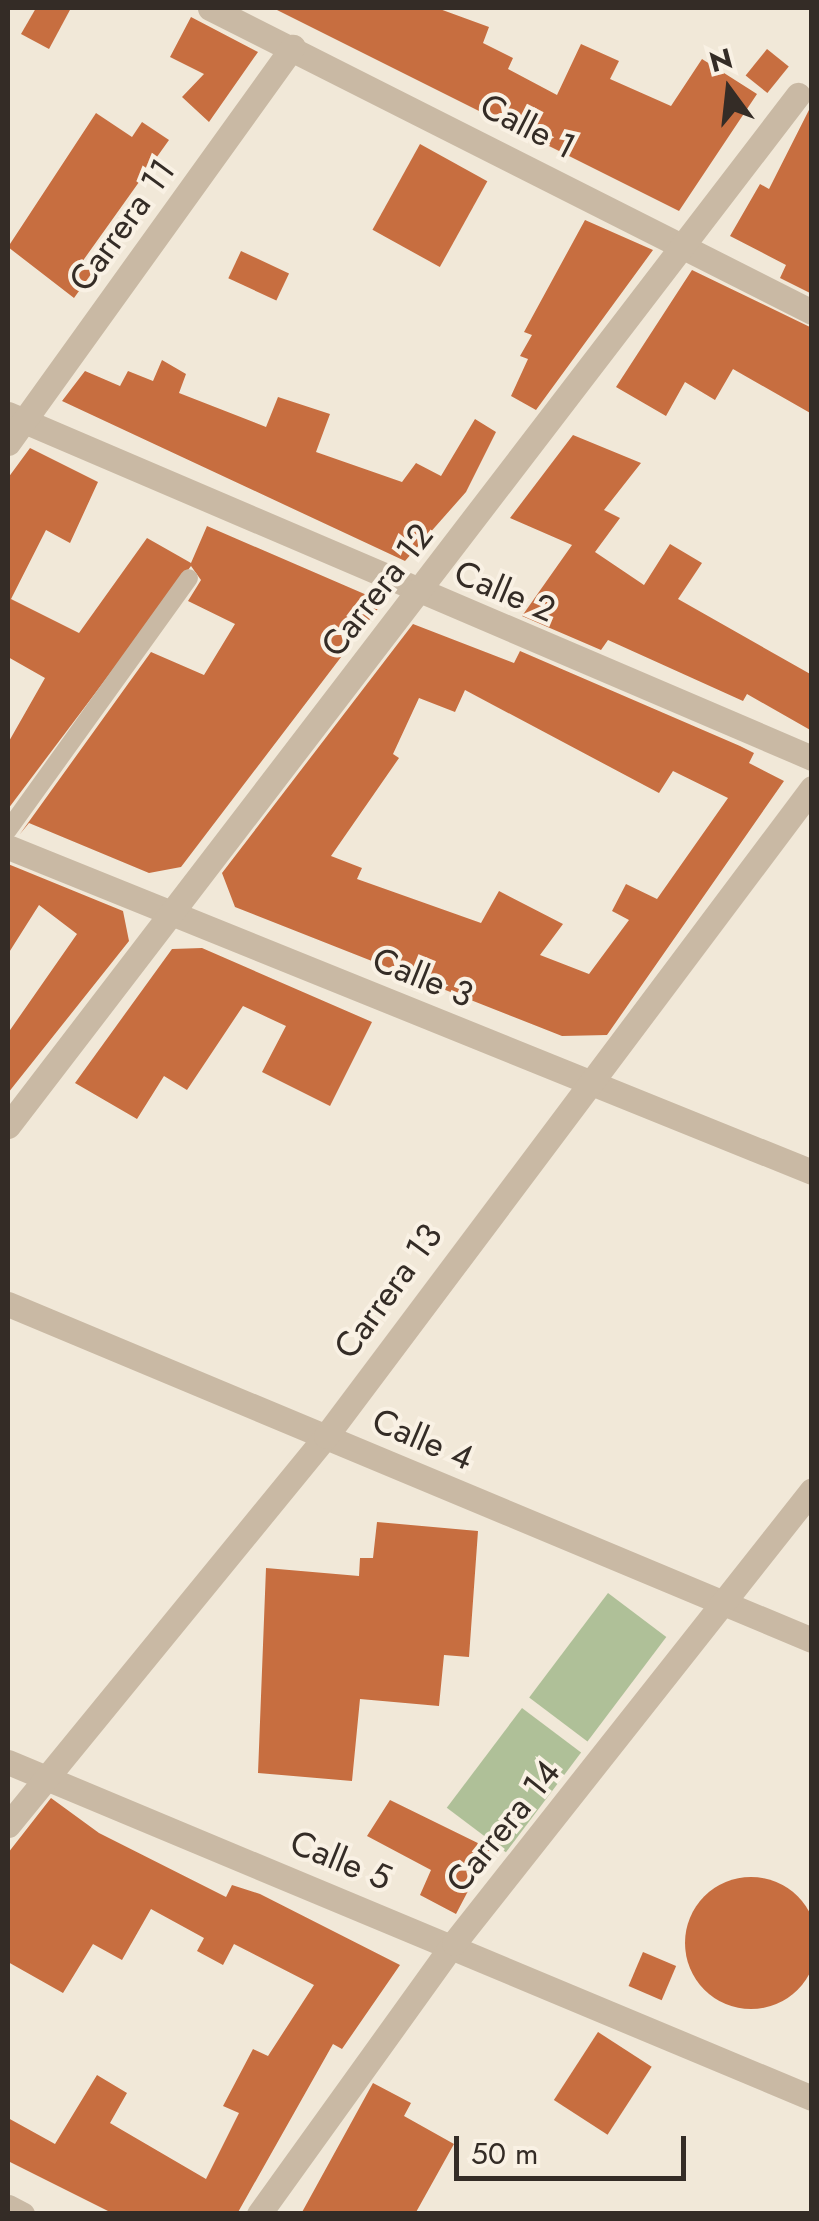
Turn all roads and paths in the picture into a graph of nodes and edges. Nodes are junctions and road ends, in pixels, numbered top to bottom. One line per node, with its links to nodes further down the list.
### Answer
1 (210, 8): 2 (street, Calle 1)
2 (293, 47): 4 (street, Calle 1); 6 (street, Carrera 11)
3 (798, 95): 4 (street, Carrera 12)
4 (688, 244): 5 (street, Calle 1); 9 (street, Carrera 12)
5 (812, 312)
6 (16, 418): 7 (street, Carrera 11); 9 (street, Calle 2)
7 (8, 443)
8 (188, 578): 12 (lane)
9 (419, 593): 10 (street, Calle 2); 14 (street, Carrera 12)
10 (812, 758)
11 (812, 788): 15 (street, Carrera 13)
12 (8, 830)
13 (8, 847): 14 (street, Calle 3)
14 (171, 913): 15 (street, Calle 3); 16 (street, Carrera 12)
15 (585, 1080): 17 (street, Calle 3); 19 (street, Carrera 13)
16 (8, 1126)
17 (812, 1172)
18 (8, 1304): 19 (street, Calle 4)
19 (326, 1436): 21 (street, Calle 4); 24 (street, Carrera 13)
20 (812, 1490): 21 (street, Carrera 14)
21 (724, 1604): 22 (street, Calle 4); 26 (street, Carrera 14)
22 (812, 1640)
23 (8, 1762): 24 (street, Calle 5)
24 (42, 1776): 25 (street, Carrera 13); 26 (street, Calle 5)
25 (8, 1825)
26 (454, 1943): 27 (street, Calle 5); 30 (street, Carrera 14)
27 (812, 2098)
28 (8, 2206): 29 (street)
29 (22, 2214)
30 (259, 2214)

